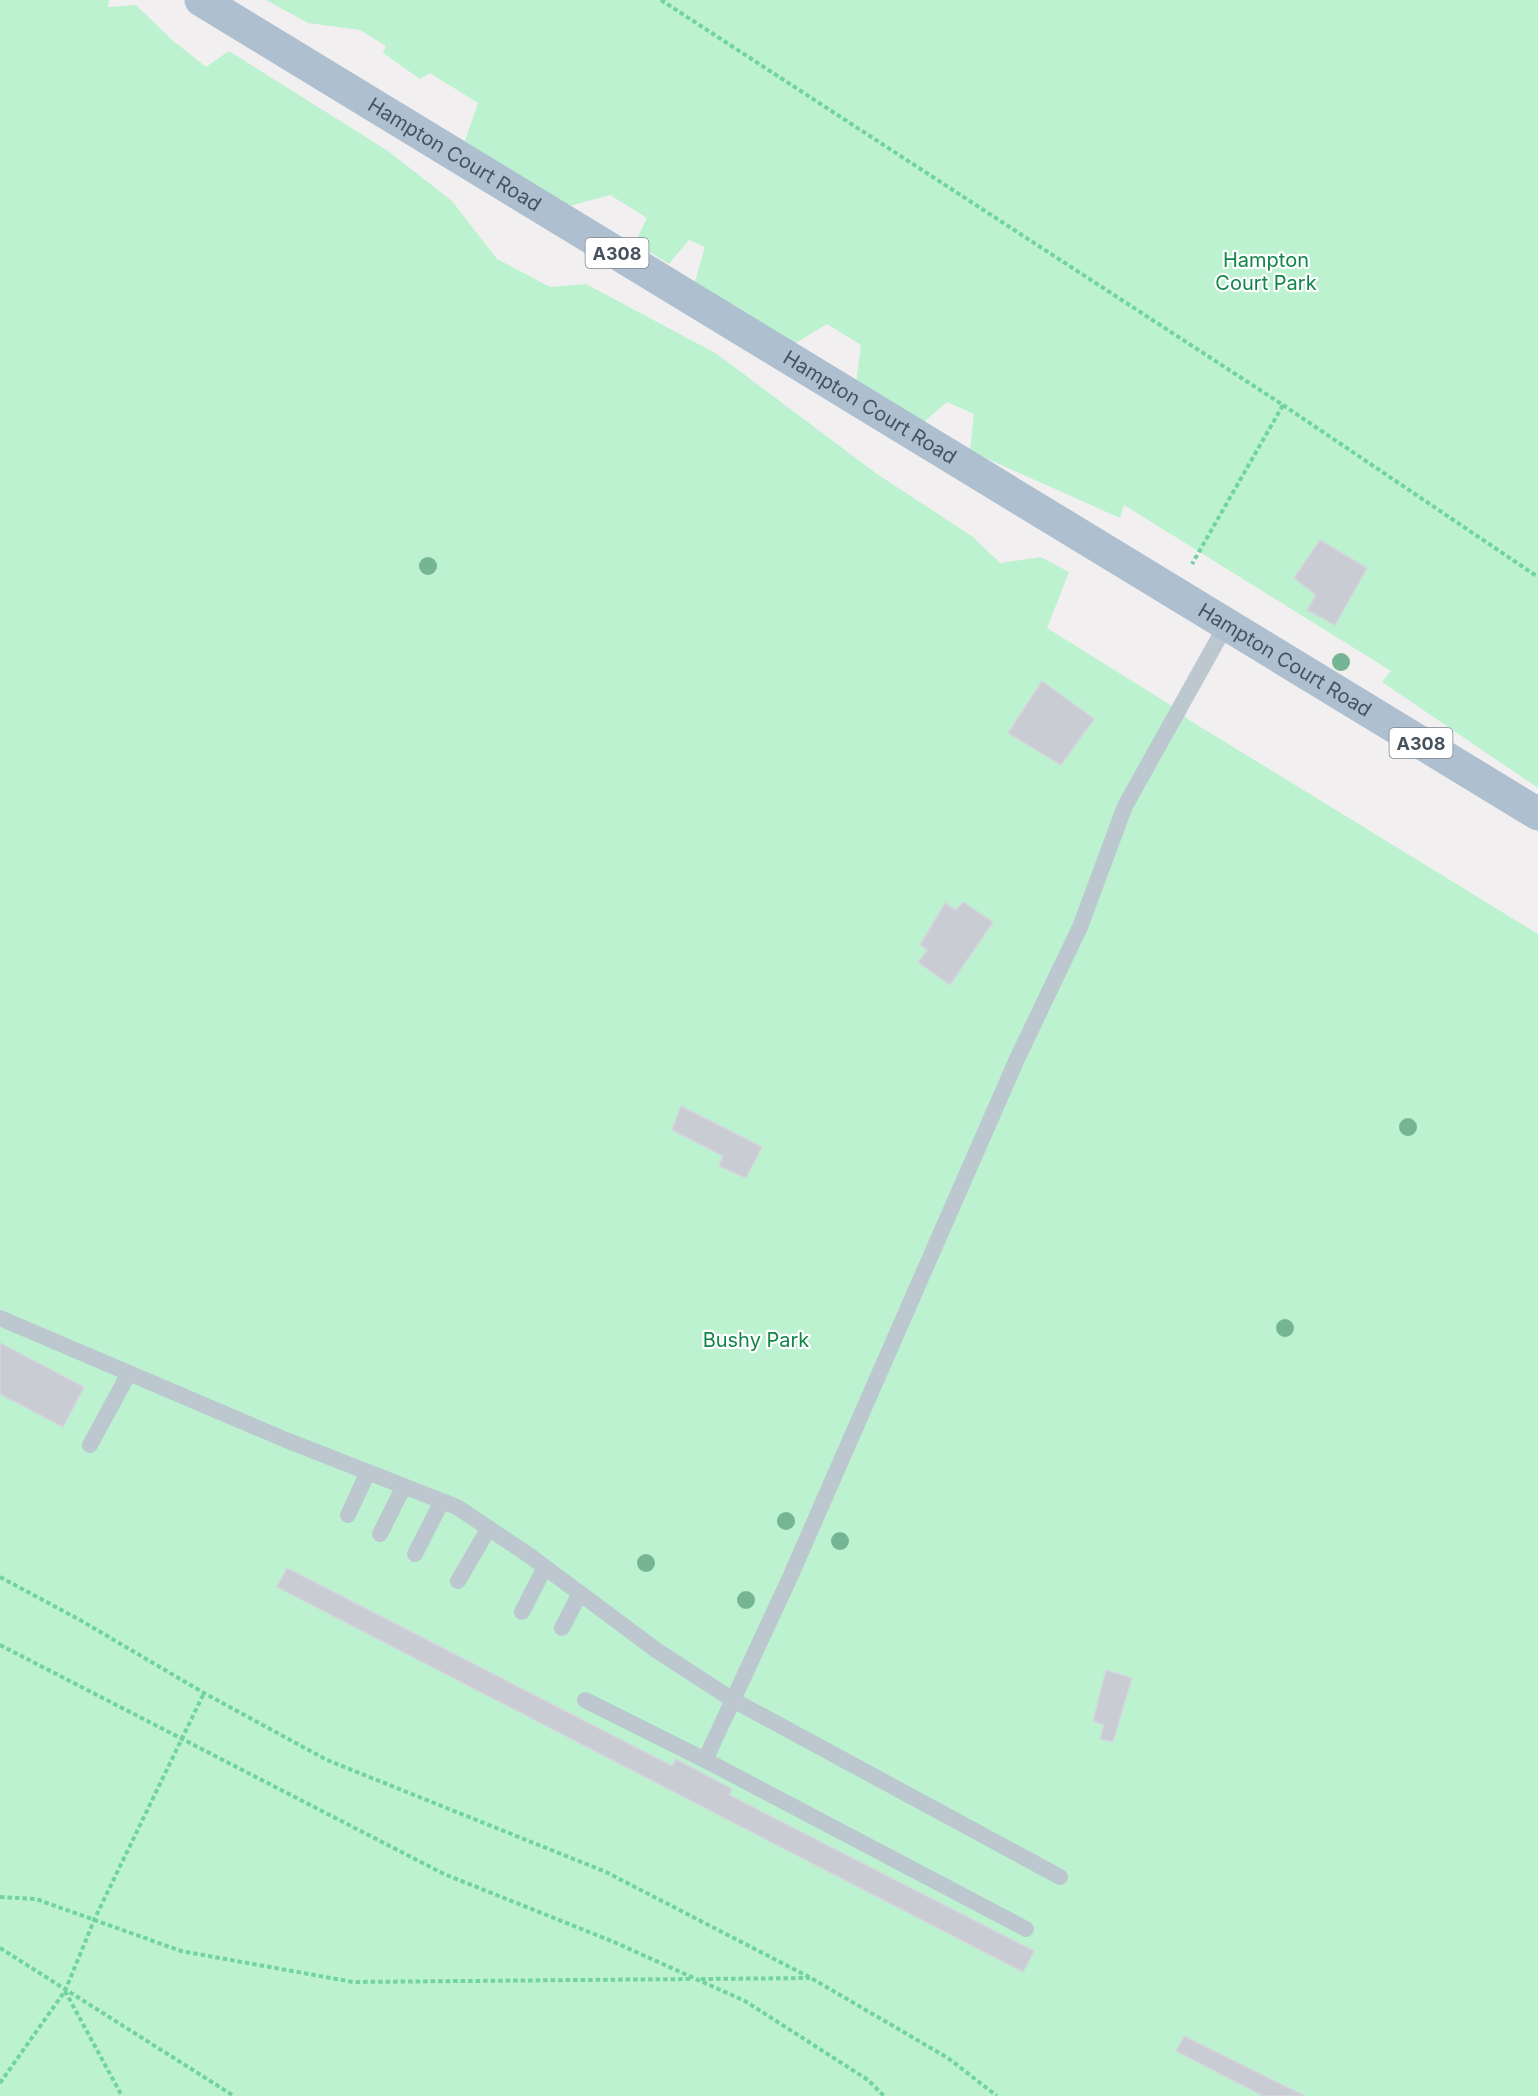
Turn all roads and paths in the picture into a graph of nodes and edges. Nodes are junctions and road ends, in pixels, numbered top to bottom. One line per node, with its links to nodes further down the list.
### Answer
1 (201, 0): 5 (main road, Hampton Court Road / A308)
2 (661, 0): 3 (path)
3 (1283, 405): 4 (path); 5 (path)
4 (1538, 577)
5 (1174, 592): 6 (main road, Hampton Court Road / A308)
6 (1226, 625): 7 (main road, Hampton Court Road / A308); 27 (lane)
7 (1538, 814)
8 (0, 1318): 9 (lane)
9 (129, 1373): 10 (lane); 11 (lane)
10 (90, 1445)
11 (368, 1472): 12 (lane); 14 (lane)
12 (404, 1486): 13 (lane); 16 (lane)
13 (442, 1501): 15 (lane); 17 (lane)
14 (348, 1515)
15 (489, 1528): 18 (lane); 20 (lane)
16 (380, 1534)
17 (415, 1554)
18 (545, 1568): 21 (lane); 22 (lane)
19 (0, 1577): 25 (path)
20 (458, 1581)
21 (580, 1593): 23 (lane); 27 (lane)
22 (522, 1612)
23 (562, 1628)
24 (0, 1645): 28 (path)
25 (204, 1693): 28 (path); 35 (path)
26 (585, 1700): 29 (lane)
27 (733, 1701): 29 (lane); 30 (lane)
28 (182, 1738): 32 (path); 36 (path)
29 (705, 1760): 33 (lane)
30 (1060, 1877)
31 (0, 1897): 32 (path)
32 (95, 1918): 36 (path); 37 (path)
33 (1026, 1929)
34 (0, 1948): 37 (path)
35 (811, 1978): 36 (path); 42 (path)
36 (697, 1979): 41 (path)
37 (65, 1991): 38 (path); 39 (path); 40 (path)
38 (0, 2083)
39 (122, 2096)
40 (234, 2096)
41 (884, 2096)
42 (997, 2096)

